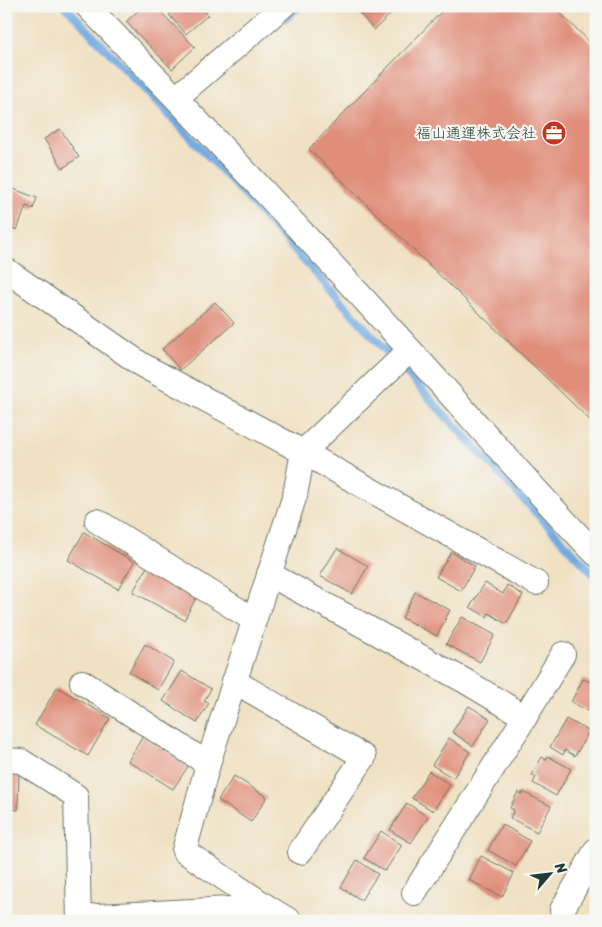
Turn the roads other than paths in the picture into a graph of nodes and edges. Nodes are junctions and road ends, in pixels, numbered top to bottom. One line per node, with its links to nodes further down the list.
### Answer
1 (87, 6): 3 (street)
2 (284, 6): 3 (street)
3 (176, 98): 5 (street)
4 (6, 270): 6 (street)
5 (401, 359): 6 (street); 8 (street)
6 (303, 452): 9 (street); 10 (street)
7 (96, 521): 11 (street)
8 (596, 554)
9 (269, 574): 11 (street); 15 (street)
10 (536, 584)
11 (254, 620): 13 (street)
12 (563, 654): 15 (street)
13 (234, 681): 17 (street); 19 (street)
14 (82, 682): 17 (street)
15 (525, 717): 20 (street)
16 (6, 760): 23 (street)
17 (208, 764): 21 (street)
18 (596, 850): 22 (street)
19 (300, 852)
20 (414, 893)
21 (267, 907): 23 (street); 24 (street)
22 (562, 910)
23 (79, 919)
24 (290, 921)

